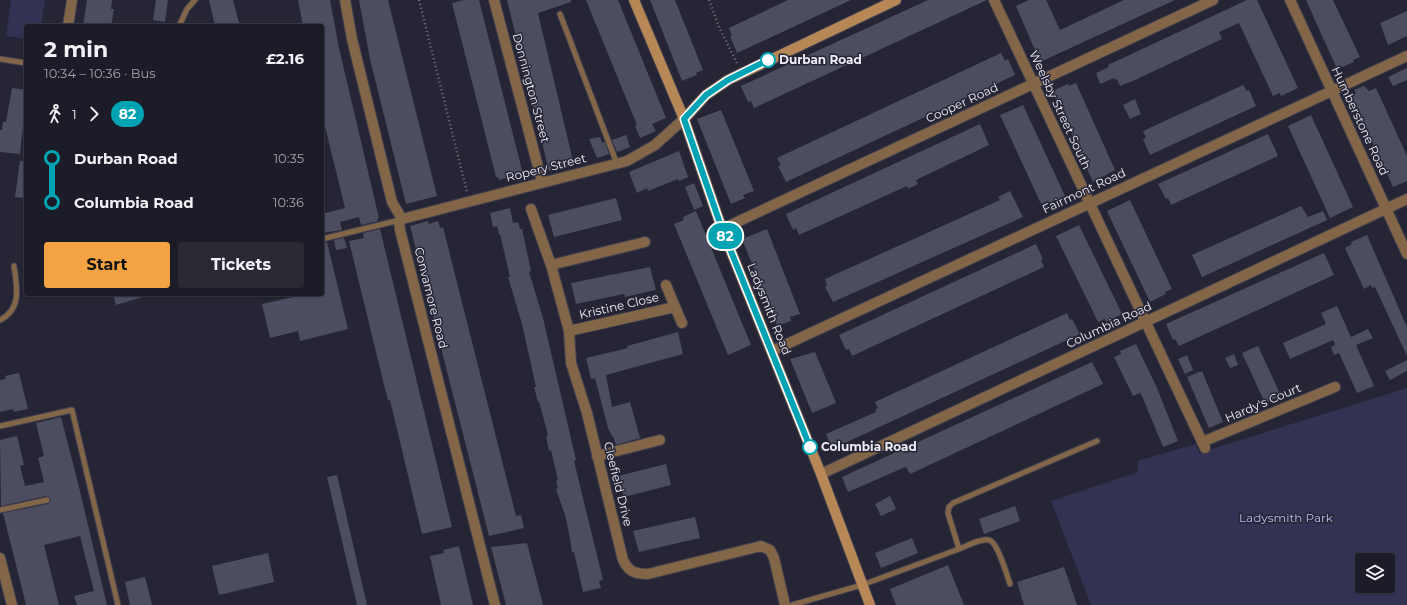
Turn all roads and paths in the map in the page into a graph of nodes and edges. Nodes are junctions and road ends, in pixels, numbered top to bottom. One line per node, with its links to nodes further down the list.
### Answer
1 (72, 0): 13 (street)
2 (195, 0): 14 (lane)
3 (345, 0): 29 (street, Convamore Road)
4 (419, 0): 25 (path)
5 (494, 0): 23 (street, Donnington Street)
6 (634, 0): 21 (street, Ladysmith Road)
7 (709, 0): 18 (path)
8 (896, 0): 18 (street)
9 (994, 0): 19 (street, Weelsby Street South)
10 (1213, 0): 19 (street, Cooper Road)
11 (1290, 0): 20 (street, Humberstone Road)
12 (560, 14): 22 (lane)
13 (68, 24)
14 (180, 24)
15 (1407, 56): 20 (street, Fairmont Road)
16 (0, 59): 17 (lane)
17 (24, 63)
18 (742, 72): 21 (street)
19 (1032, 83): 26 (street, Weelsby Street South); 30 (street, Cooper Road)
20 (1331, 91): 26 (street, Fairmont Road); 27 (street, Humberstone Road)
21 (684, 119): 22 (street, Ropery Street); 30 (street, Ladysmith Road)
22 (617, 164): 23 (street, Ropery Street)
23 (542, 182): 25 (street, Ropery Street)
24 (1407, 199): 27 (street, Columbia Road)
25 (469, 201): 29 (street, Ropery Street)
26 (1090, 202): 40 (street, Weelsby Street South); 42 (street, Fairmont Road)
27 (1386, 208): 33 (street, Humberstone Road); 40 (street, Columbia Road)
28 (531, 209): 34 (street, Cleefield Drive)
29 (402, 219): 31 (lane); 58 (street, Convamore Road)
30 (722, 229): 42 (street, Ladysmith Road)
31 (324, 239)
32 (645, 242): 34 (street)
33 (1407, 254)
34 (551, 265): 41 (street, Cleefield Drive)
35 (14, 266): 38 (lane)
36 (666, 285): 37 (street, Kristine Close)
37 (675, 307): 39 (street, Kristine Close); 41 (street, Kristine Close)
38 (0, 320)
39 (682, 323)
40 (1146, 323): 47 (street, Weelsby Street South); 49 (street, Columbia Road)
41 (569, 331): 48 (street, Cleefield Drive)
42 (772, 351): 49 (street, Ladysmith Road)
43 (1335, 386): 47 (street, Hardy's Court)
44 (0, 426): 57 (lane)
45 (660, 440): 48 (street)
46 (1096, 441): 52 (lane)
47 (1203, 445)
48 (597, 456): 59 (street, Cleefield Drive)
49 (821, 474): 55 (street, Ladysmith Road)
50 (47, 500): 51 (lane)
51 (0, 510)
52 (959, 549): 54 (lane); 55 (lane)
53 (0, 558): 56 (street)
54 (1010, 584)
55 (862, 585): 60 (lane); 61 (street, Ladysmith Road)
56 (12, 605)
57 (118, 605)
58 (495, 605)
59 (785, 605)
60 (792, 605)
61 (870, 605)

